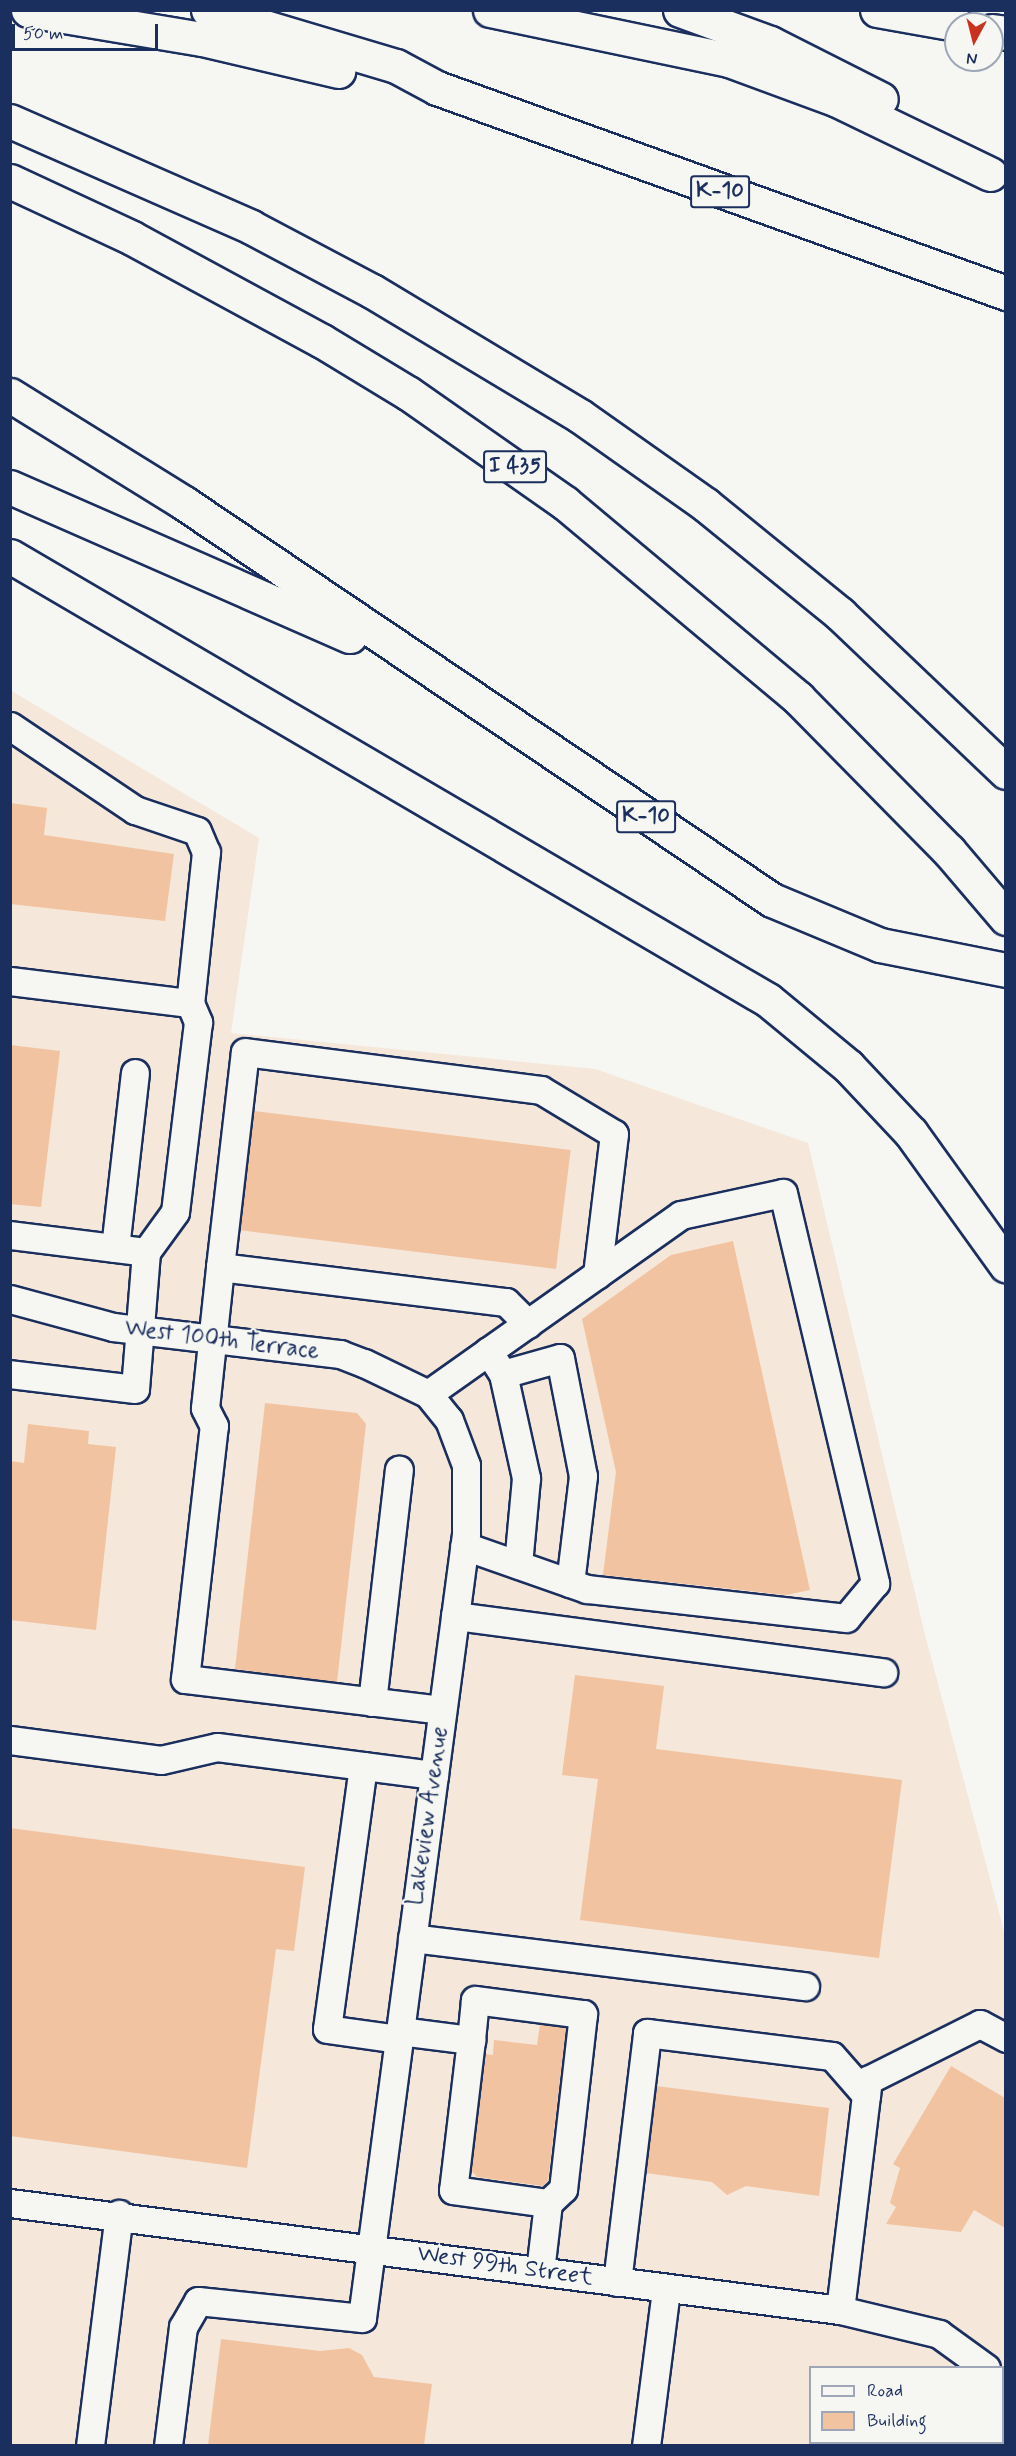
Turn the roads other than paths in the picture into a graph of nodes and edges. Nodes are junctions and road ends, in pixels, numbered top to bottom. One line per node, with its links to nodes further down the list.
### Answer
1 (28, 10): 7 (highway)
2 (208, 10): 7 (highway)
3 (490, 10): 9 (highway)
4 (680, 10): 9 (highway)
5 (877, 10): 6 (highway)
6 (944, 22)
7 (437, 88): 11 (highway, K-10)
8 (10, 121): 17 (highway)
9 (998, 180)
10 (10, 181): 18 (highway, I 435)
11 (1005, 293)
12 (10, 395): 15 (highway)
13 (10, 487): 15 (highway)
14 (10, 556): 26 (highway)
15 (423, 669): 19 (highway, K-10)
16 (10, 726): 21 (street)
17 (1005, 772)
18 (1005, 918)
19 (1005, 970)
20 (10, 981): 21 (street)
21 (190, 1003): 25 (street)
22 (135, 1073): 24 (street)
23 (10, 1235): 24 (street)
24 (115, 1248): 25 (street)
25 (146, 1252): 31 (street)
26 (1005, 1265)
27 (220, 1267): 28 (street); 30 (street); 32 (street)
28 (597, 1275): 30 (street); 40 (street)
29 (10, 1299): 31 (street, West 100th Terrace)
30 (528, 1324): 33 (street)
31 (141, 1331): 32 (street, West 100th Terrace); 34 (street)
32 (211, 1340): 36 (street, West 100th Terrace); 43 (street)
33 (488, 1351): 35 (street); 36 (street)
34 (10, 1374)
35 (503, 1374): 39 (street); 40 (street)
36 (428, 1394): 38 (street, Lakeview Avenue)
37 (399, 1470): 43 (street)
38 (464, 1546): 39 (street); 41 (street, Lakeview Avenue)
39 (518, 1565): 40 (street)
40 (570, 1583)
41 (455, 1616): 42 (street); 44 (street, Lakeview Avenue)
42 (883, 1672)
43 (372, 1702): 44 (street)
44 (442, 1710): 47 (street, Lakeview Avenue)
45 (10, 1740): 46 (street)
46 (363, 1766): 47 (street); 50 (street)
47 (434, 1775): 48 (street, Lakeview Avenue)
48 (412, 1938): 49 (street); 50 (street, Lakeview Avenue)
49 (805, 1986)
50 (399, 2035): 52 (street); 57 (street, Lakeview Avenue)
51 (1005, 2038): 53 (street)
52 (471, 2040): 55 (street); 55 (street)
53 (866, 2095): 59 (street); 61 (street)
54 (10, 2203): 56 (street, West 99th Street)
55 (548, 2203): 58 (street)
56 (119, 2214): 57 (street, West 99th Street); 63 (street)
57 (371, 2248): 58 (street, West 99th Street); 64 (street, Lakeview Avenue)
58 (540, 2271): 59 (street, West 99th Street)
59 (617, 2282): 60 (street, West 99th Street)
60 (666, 2289): 61 (street, West 99th Street); 65 (street)
61 (840, 2310): 62 (street, West 99th Street)
62 (985, 2366)
63 (90, 2445)
64 (168, 2445)
65 (646, 2445)

